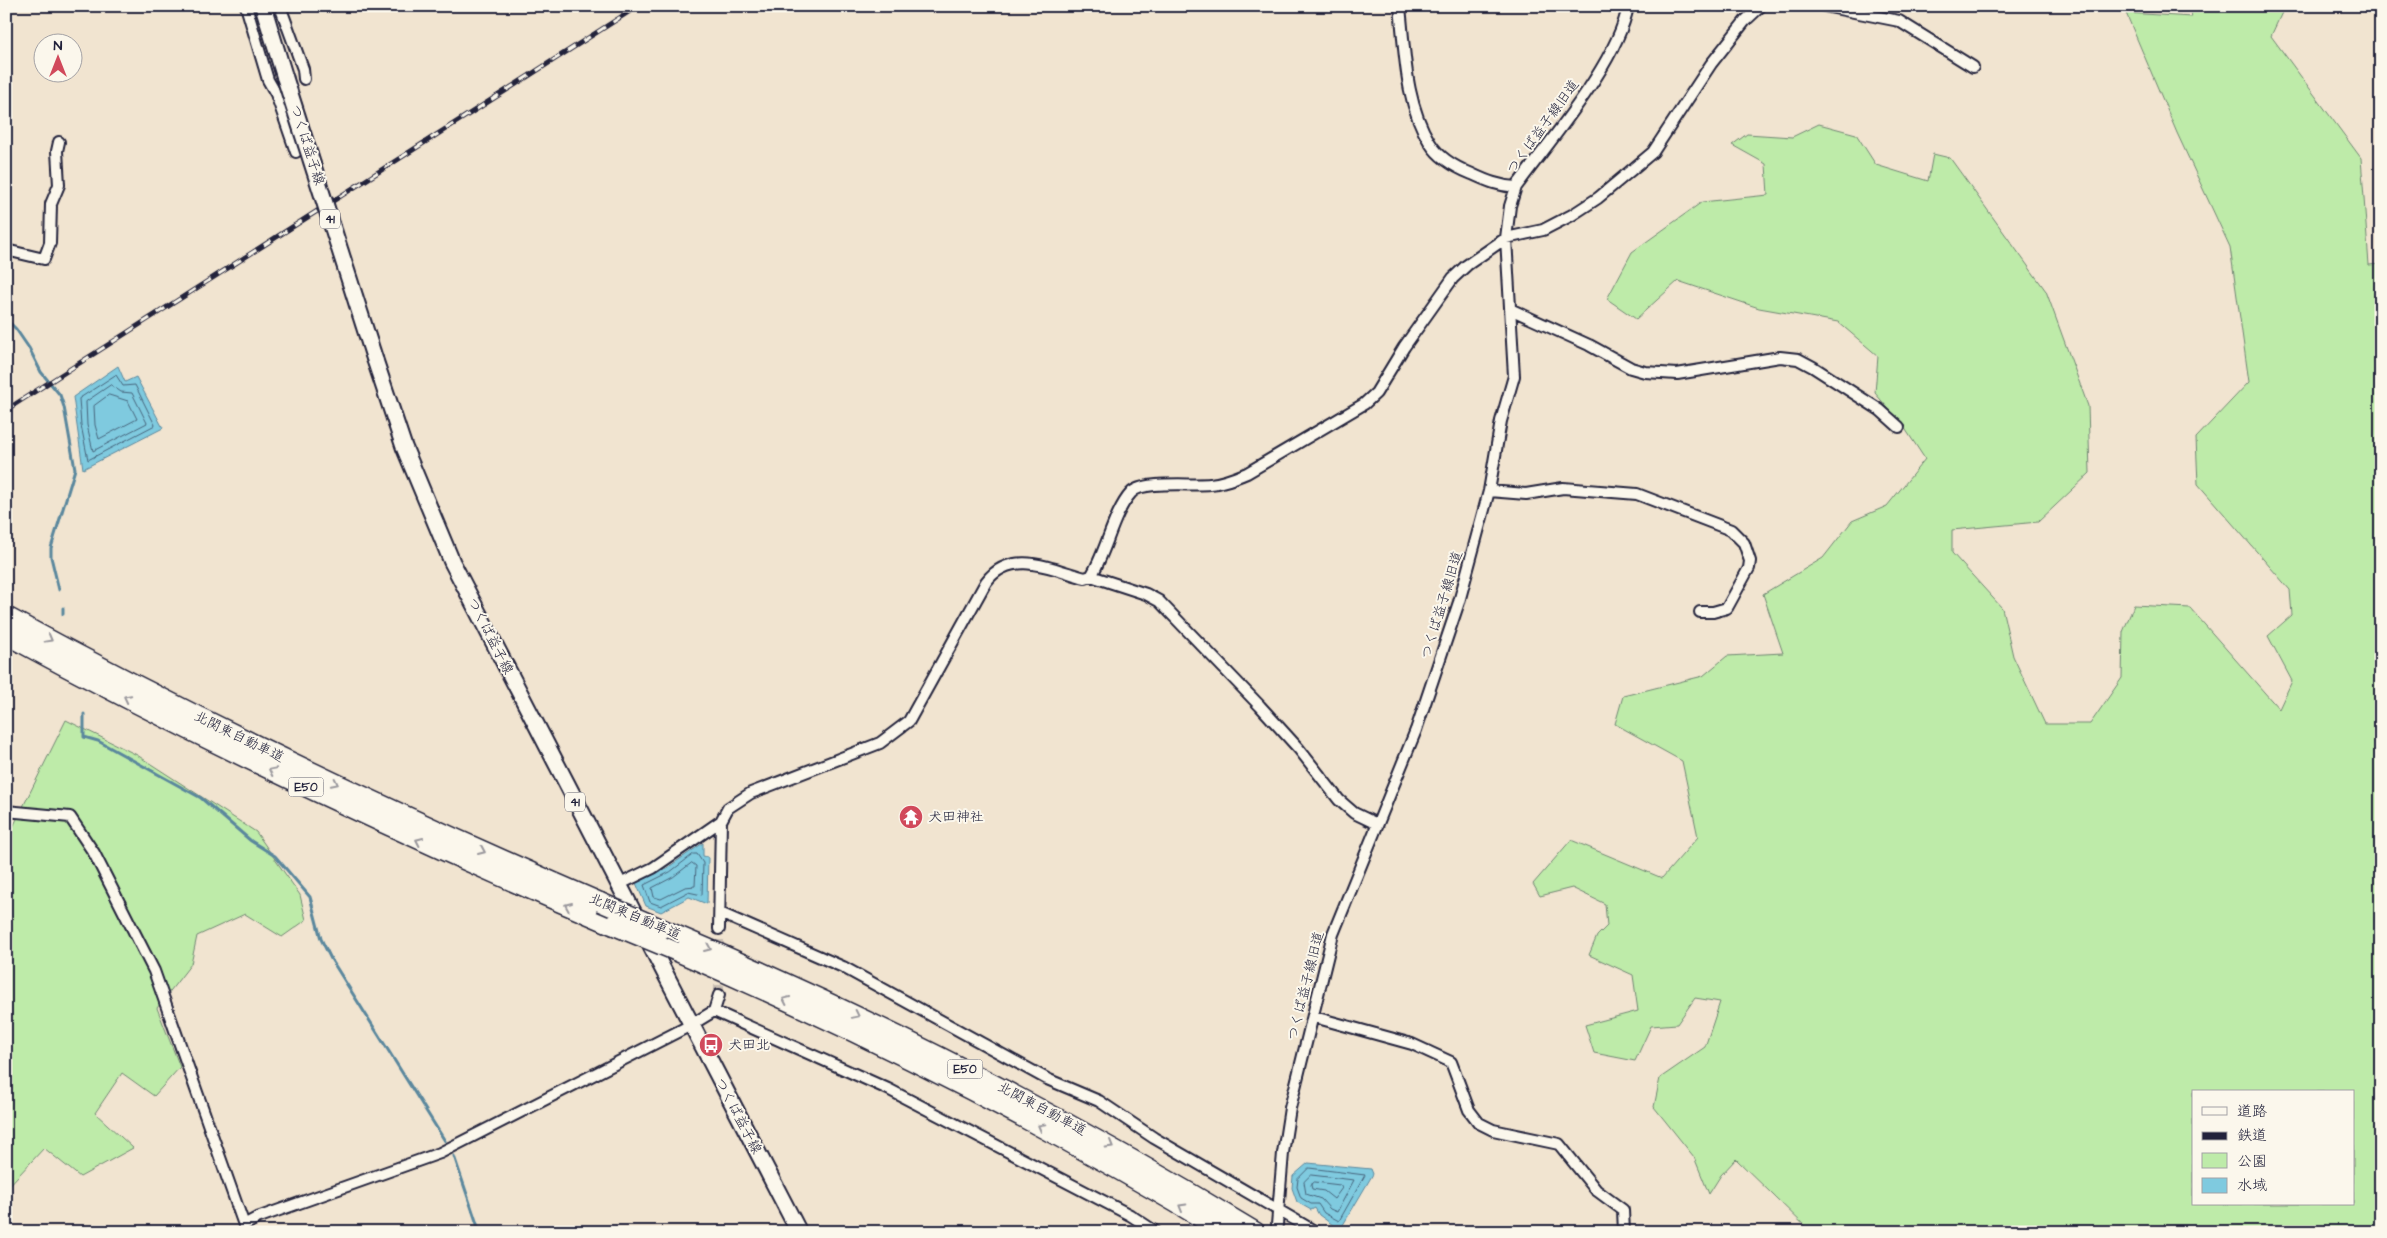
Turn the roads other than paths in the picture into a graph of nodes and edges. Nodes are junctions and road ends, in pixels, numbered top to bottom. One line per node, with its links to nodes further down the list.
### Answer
1 (246, 6): 11 (street)
2 (263, 6): 25 (main road, つくば益子線 / 41, bridge)
3 (280, 6): 9 (street)
4 (1628, 6): 12 (street, つくば益子線旧道)
5 (1761, 6): 13 (street)
6 (1824, 6): 8 (street)
7 (1400, 7): 12 (street)
8 (1973, 67)
9 (304, 79)
10 (59, 142): 14 (street)
11 (296, 152)
12 (1516, 187): 13 (street, つくば益子線旧道)
13 (1506, 238): 15 (street, つくば益子線旧道); 18 (street)
14 (6, 250)
15 (1510, 309): 16 (street); 17 (street, つくば益子線旧道)
16 (1899, 427)
17 (1489, 492): 19 (street); 24 (street, つくば益子線旧道)
18 (1091, 576): 23 (street); 24 (street)
19 (1700, 612)
20 (6, 616): 37 (highway, 北関東自動車道 / E50, one-way to 37, bridge)
21 (6, 635): 36 (highway, 北関東自動車道 / E50, one-way to 21, bridge)
22 (6, 811): 31 (street)
23 (721, 821): 25 (street); 26 (street)
24 (1377, 824): 30 (street, つくば益子線旧道)
25 (618, 885): 31 (main road, つくば益子線 / 41)
26 (720, 913): 27 (street); 32 (street)
27 (719, 929)
28 (718, 995): 29 (street)
29 (714, 1011): 31 (street); 35 (street)
30 (1314, 1017): 32 (street, つくば益子線旧道); 39 (street)
31 (691, 1025): 34 (main road, つくば益子線 / 41)
32 (1279, 1210): 33 (street, つくば益子線旧道); 38 (street)
33 (1277, 1225)
34 (799, 1232)
35 (1156, 1232)
36 (1224, 1232)
37 (1256, 1232)
38 (1316, 1232)
39 (1624, 1232)

